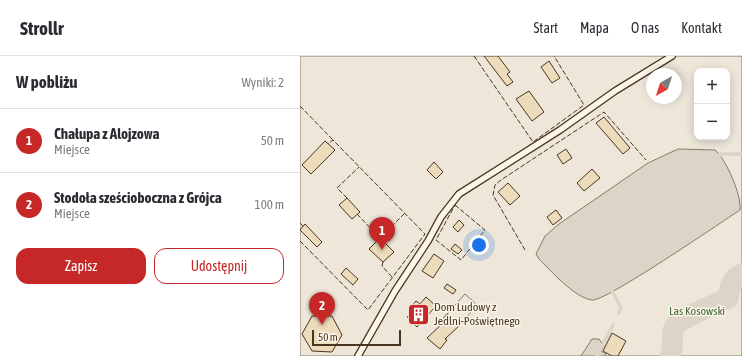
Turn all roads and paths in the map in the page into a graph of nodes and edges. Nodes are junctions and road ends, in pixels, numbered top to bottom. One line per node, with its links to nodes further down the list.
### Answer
1 (672, 56): 2 (lane)
2 (358, 356)

